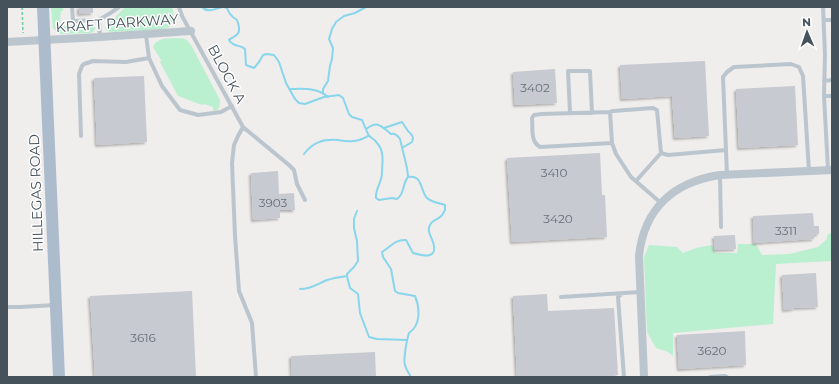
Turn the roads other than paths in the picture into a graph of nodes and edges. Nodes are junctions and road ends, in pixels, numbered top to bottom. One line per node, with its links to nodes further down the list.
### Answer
1 (43, 7): 12 (main road, HILLEGAS ROAD)
2 (72, 7): 6 (lane)
3 (119, 7): 6 (lane)
4 (179, 7): 9 (lane, BLOCK A)
5 (823, 7): 7 (lane)
6 (99, 20): 11 (lane)
7 (824, 20): 8 (lane); 15 (lane)
8 (832, 20)
9 (191, 31): 10 (street, KRAFT PARKWAY); 19 (lane, BLOCK A)
10 (146, 35): 11 (street, KRAFT PARKWAY); 14 (lane)
11 (100, 37): 12 (street, KRAFT PARKWAY)
12 (44, 40): 13 (street, KRAFT PARKWAY); 38 (main road, HILLEGAS ROAD)
13 (7, 42)
14 (148, 58): 19 (lane); 24 (lane)
15 (824, 80): 16 (lane); 17 (lane)
16 (832, 80)
17 (824, 96): 18 (lane); 28 (lane)
18 (832, 96)
19 (232, 106): 23 (lane, BLOCK A)
20 (610, 112): 22 (lane); 25 (lane); 27 (lane)
21 (570, 113): 22 (lane); 22 (lane); 25 (lane)
22 (592, 113)
23 (243, 127): 32 (lane); 41 (lane)
24 (81, 136)
25 (612, 143): 31 (lane)
26 (726, 150): 27 (lane); 29 (lane); 30 (lane)
27 (661, 153): 31 (lane)
28 (830, 170): 29 (street)
29 (809, 171): 30 (street)
30 (724, 175): 33 (street); 34 (lane)
31 (636, 181): 33 (lane)
32 (306, 200)
33 (659, 206): 35 (street)
34 (721, 228)
35 (640, 292): 36 (lane); 43 (street)
36 (624, 293): 37 (lane); 42 (lane)
37 (561, 297)
38 (56, 304): 39 (lane); 40 (main road, HILLEGAS ROAD)
39 (7, 307)
40 (59, 377)
41 (256, 377)
42 (624, 377)
43 (644, 377)
44 (710, 377): 45 (lane)
45 (727, 377)

